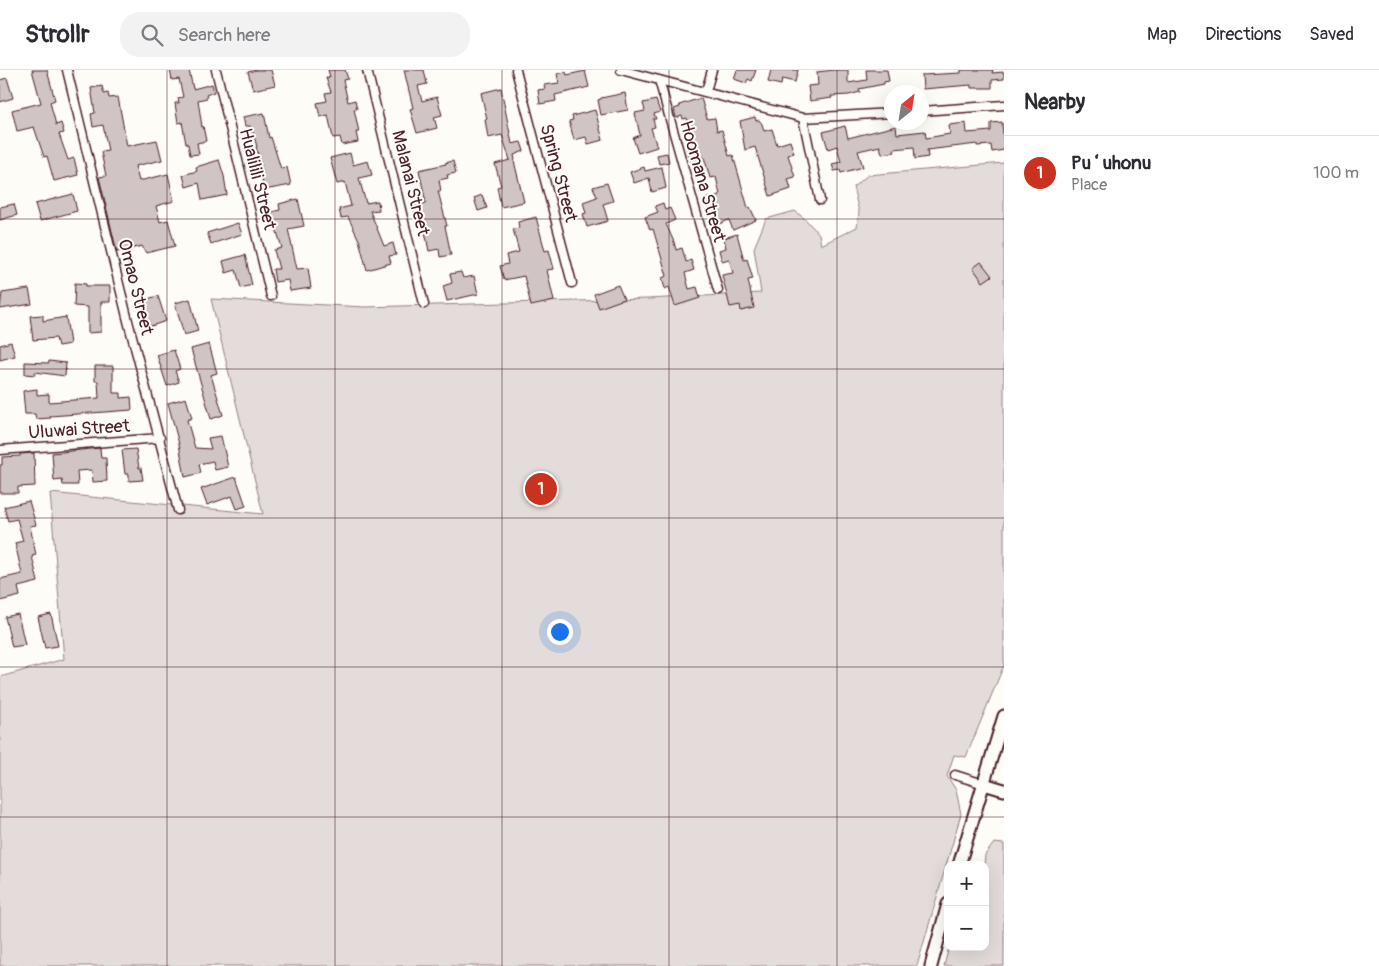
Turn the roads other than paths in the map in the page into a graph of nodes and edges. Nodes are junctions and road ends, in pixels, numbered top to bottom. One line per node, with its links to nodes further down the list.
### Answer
1 (67, 70): 18 (street, Omao Street)
2 (216, 70): 16 (street, Hualilili Street)
3 (368, 70): 17 (street, Malanai Street)
4 (516, 70): 14 (street, Spring Street)
5 (621, 70): 7 (street)
6 (712, 70): 8 (street)
7 (659, 80): 8 (street); 15 (street, Hoomana Street)
8 (706, 91): 12 (street)
9 (1004, 105): 10 (street)
10 (929, 110)
11 (884, 113): 12 (street)
12 (803, 118): 13 (street)
13 (820, 200)
14 (572, 283)
15 (718, 290)
16 (271, 296)
17 (424, 304)
18 (160, 438): 19 (street, Uluwai Street); 20 (street, Omao Street)
19 (0, 450)
20 (178, 510)
21 (1004, 716): 23 (main road)
22 (955, 775): 23 (street)
23 (984, 784): 24 (main road); 25 (main road)
24 (1004, 790)
25 (960, 861)
26 (947, 906): 27 (main road)
27 (931, 966)

